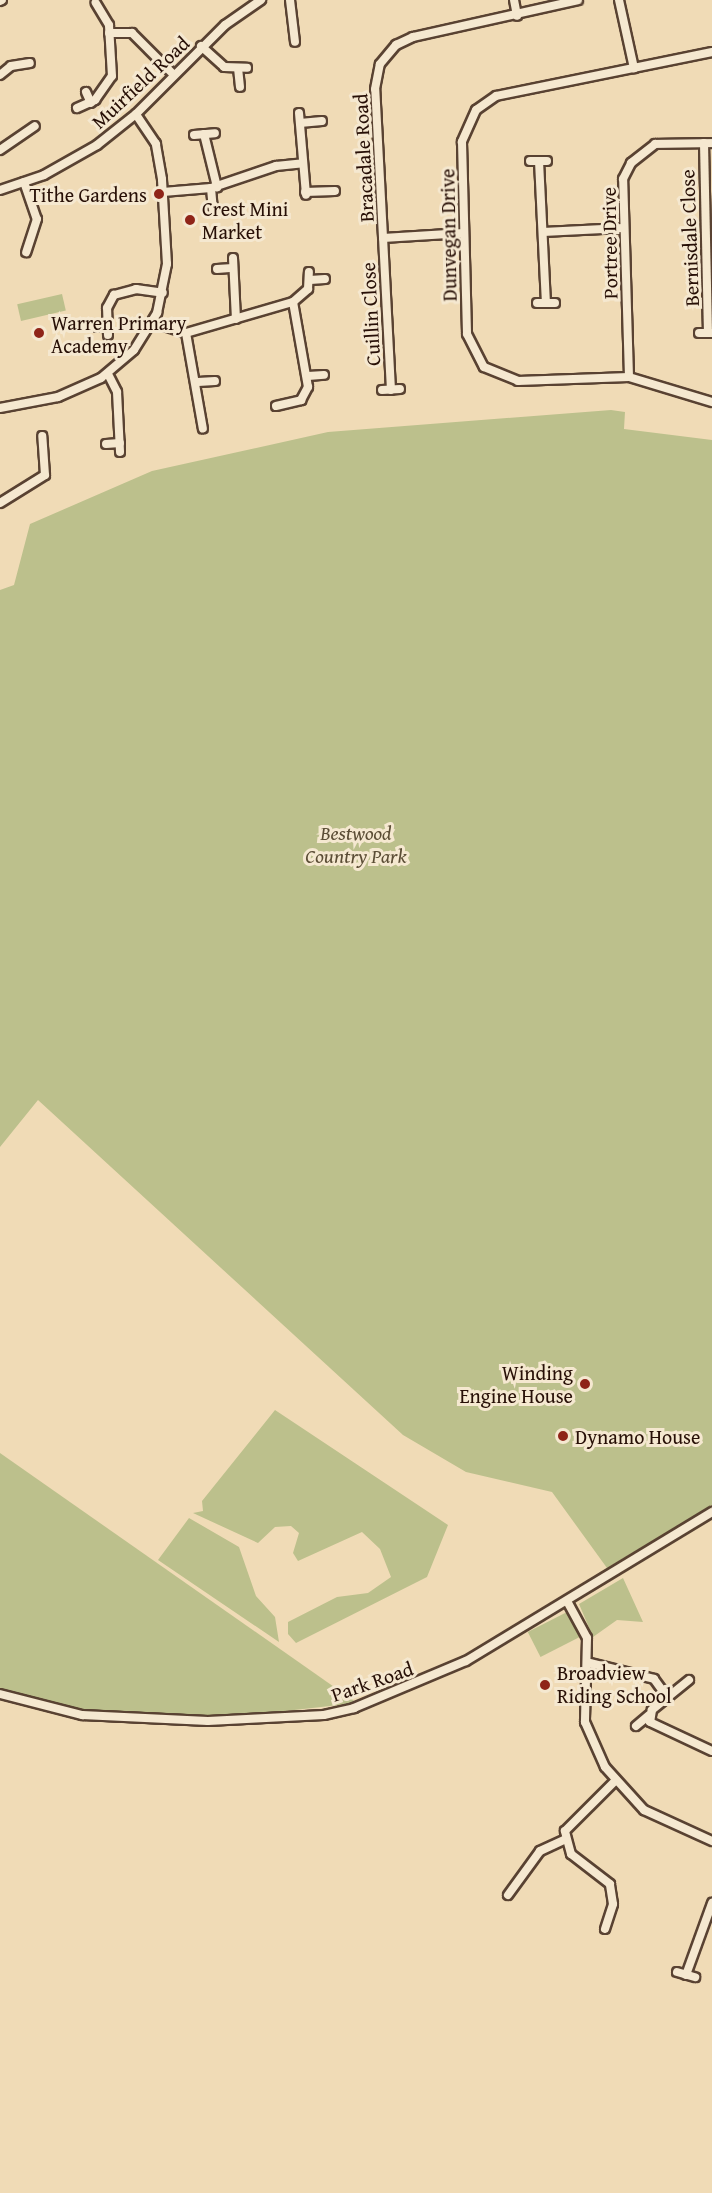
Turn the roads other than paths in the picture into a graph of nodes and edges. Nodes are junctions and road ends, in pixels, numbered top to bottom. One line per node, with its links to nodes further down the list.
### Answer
1 (261, 0): 7 (street, Muirfield Road)
2 (290, 0): 10 (street)
3 (514, 0): 8 (street)
4 (578, 0): 8 (street, Bracadale Road)
5 (619, 0): 17 (street)
6 (96, 3): 11 (street)
7 (250, 3): 13 (street, Muirfield Road)
8 (517, 16): 48 (street, Bracadale Road)
9 (304, 30): 10 (street)
10 (294, 31): 12 (street)
11 (109, 33): 20 (street); 23 (street)
12 (295, 42)
13 (201, 46): 20 (street, Muirfield Road); 21 (street)
14 (712, 52): 17 (street, Dunvegan Drive)
15 (30, 63): 16 (street)
16 (20, 64): 18 (street); 19 (street)
17 (633, 68): 47 (street, Dunvegan Drive)
18 (21, 74)
19 (0, 75)
20 (174, 75): 26 (street, Muirfield Road)
21 (240, 87)
22 (86, 92): 23 (street)
23 (91, 103): 24 (street)
24 (77, 108)
25 (299, 113): 28 (street)
26 (136, 114): 39 (street, Muirfield Road); 43 (street)
27 (322, 121): 28 (street)
28 (300, 123): 38 (street)
29 (35, 126): 31 (street)
30 (215, 132): 32 (street)
31 (25, 134): 34 (street); 36 (street)
32 (204, 134): 33 (street); 40 (street)
33 (194, 135)
34 (30, 142)
35 (708, 143): 45 (street, Portree Drive); 63 (street, Bernisdale Close)
36 (0, 150)
37 (530, 161): 46 (street)
38 (303, 163): 40 (street); 42 (street)
39 (24, 182): 41 (street, Muirfield Road); 49 (street)
40 (214, 188): 43 (street); 44 (street)
41 (0, 190)
42 (335, 191)
43 (163, 192): 54 (street)
44 (213, 208)
45 (623, 228): 46 (street); 68 (street, Portree Drive)
46 (543, 232): 56 (street)
47 (464, 233): 48 (street, Bracadale Road); 68 (street, Dunvegan Drive)
48 (383, 238): 73 (street, Cuillin Close)
49 (39, 251)
50 (233, 258): 51 (street)
51 (233, 268): 52 (street); 57 (street)
52 (217, 269)
53 (325, 279): 55 (street)
54 (164, 293): 58 (street); 59 (street)
55 (293, 302): 57 (street); 67 (street)
56 (537, 303)
57 (236, 319): 61 (street)
58 (152, 322): 61 (street); 65 (street)
59 (108, 326): 60 (street); 64 (street)
60 (93, 327)
61 (186, 333): 70 (street)
62 (699, 333): 63 (street, Bernisdale Close)
63 (710, 333)
64 (108, 335)
65 (108, 374): 78 (street); 82 (street)
66 (324, 375): 67 (street)
67 (308, 376): 76 (street)
68 (629, 377): 75 (street, Dunvegan Drive)
69 (215, 381): 70 (street)
70 (198, 382): 79 (street)
71 (400, 389): 73 (street, Cuillin Close)
72 (382, 390): 73 (street, Cuillin Close)
73 (391, 390)
74 (286, 396): 76 (street)
75 (712, 402)
76 (286, 405): 77 (street)
77 (276, 406)
78 (0, 408)
79 (203, 429)
80 (42, 436): 83 (street)
81 (54, 444): 83 (street)
82 (106, 444)
83 (44, 446): 84 (street)
84 (45, 476): 85 (street); 86 (street)
85 (54, 481)
86 (0, 503)
87 (712, 1512): 88 (street, Park Road)
88 (567, 1601): 90 (street); 93 (street, Park Road)
89 (620, 1659): 91 (street)
90 (590, 1663): 91 (street); 98 (street)
91 (619, 1668): 94 (street)
92 (689, 1680): 94 (street)
93 (0, 1694)
94 (668, 1698): 95 (street)
95 (649, 1715): 96 (street); 97 (street)
96 (636, 1726)
97 (712, 1751)
98 (615, 1782): 99 (street); 100 (street)
99 (564, 1840): 101 (street); 103 (street)
100 (712, 1841)
101 (508, 1895)
102 (712, 1903): 107 (street)
103 (608, 1920): 104 (street); 105 (street)
104 (617, 1923)
105 (605, 1929)
106 (677, 1972): 107 (street)
107 (686, 1975): 108 (street)
108 (695, 1977)

